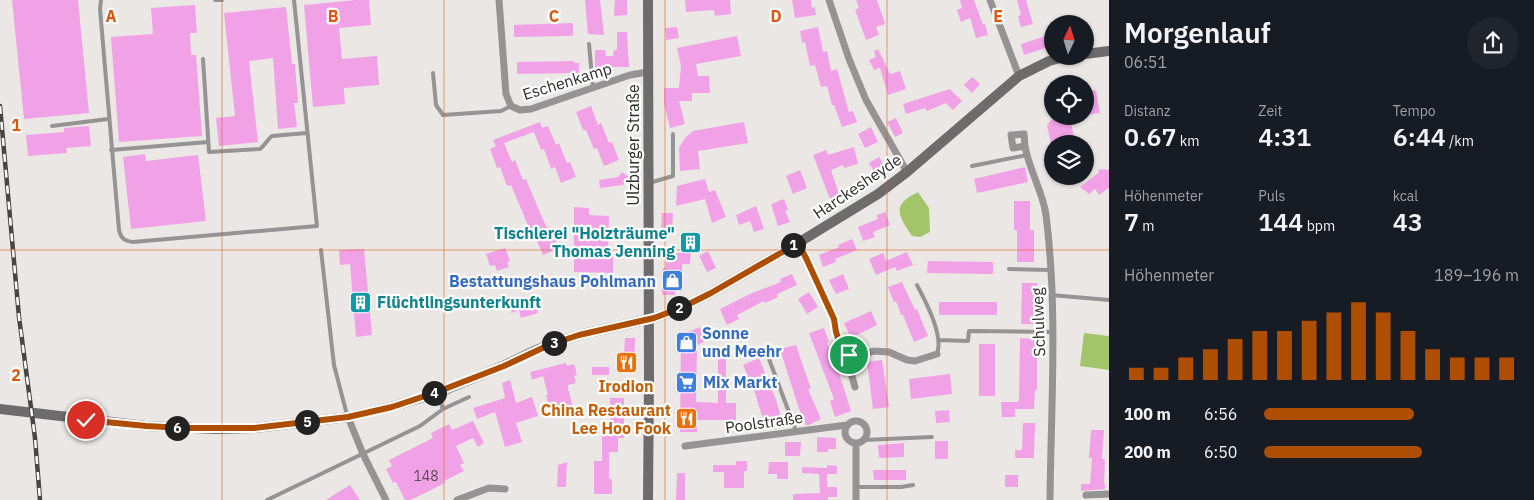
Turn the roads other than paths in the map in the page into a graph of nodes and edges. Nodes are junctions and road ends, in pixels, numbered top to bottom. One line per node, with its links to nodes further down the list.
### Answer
1 (101, 0): 19 (lane)
2 (215, 0): 3 (lane)
3 (222, 0)
4 (294, 0): 21 (lane)
5 (499, 0): 18 (street, Eschenkamp)
6 (648, 0): 14 (main road, Ulzburger Straße)
7 (829, 0): 28 (street)
8 (990, 0): 16 (street)
9 (589, 44): 17 (lane)
10 (1109, 51): 11 (main road)
11 (1094, 53)
12 (203, 59): 23 (lane)
13 (1044, 64): 16 (main road, Harckesheyde)
14 (648, 72): 17 (street, Eschenkamp); 29 (main road, Ulzburger Straße)
15 (433, 73): 18 (lane)
16 (1020, 76): 28 (main road, Harckesheyde)
17 (593, 88): 18 (street, Eschenkamp)
18 (511, 106)
19 (108, 119): 20 (lane); 25 (lane)
20 (52, 126)
21 (307, 133): 23 (lane); 25 (lane)
22 (673, 134): 29 (lane)
23 (208, 142): 25 (lane)
24 (1026, 146): 26 (street, Schulweg)
25 (111, 150)
26 (1027, 155): 27 (lane); 33 (street, Schulweg)
27 (972, 166)
28 (906, 172): 30 (main road, Harckesheyde)
29 (649, 183): 37 (main road, Ulzburger Straße)
30 (798, 243): 37 (main road, Harckesheyde); 41 (street)
31 (321, 250): 48 (lane)
32 (1009, 269): 33 (lane)
33 (1050, 270): 35 (street, Schulweg)
34 (917, 285): 39 (lane)
35 (1052, 295): 36 (lane); 38 (street, Schulweg)
36 (1109, 300)
37 (649, 319): 44 (main road, Harckesheyde); 64 (main road, Ulzburger Straße)
38 (1054, 332): 39 (lane); 66 (street, Schulweg)
39 (939, 340): 40 (lane)
40 (937, 354): 41 (street)
41 (849, 355): 43 (street)
42 (768, 359): 50 (lane)
43 (855, 387)
44 (437, 392): 47 (lane); 48 (main road, Harckesheyde)
45 (469, 397): 47 (lane)
46 (0, 409): 48 (main road, Harckesheyde)
47 (444, 409): 55 (lane)
48 (348, 417): 55 (street)
49 (847, 425): 50 (street, Poolstraße); 52 (street, Poolstraße); 53 (street)
50 (796, 431): 54 (street, Poolstraße)
51 (932, 438): 52 (lane)
52 (864, 440): 53 (street)
53 (856, 443): 57 (street)
54 (685, 446)
55 (363, 454): 61 (lane); 62 (street)
56 (913, 485): 57 (lane)
57 (856, 487): 65 (street)
58 (504, 488): 63 (street)
59 (1109, 494): 60 (street)
60 (1086, 495)
61 (267, 500)
62 (386, 500)
63 (457, 500)
64 (648, 500)
65 (856, 500)
66 (1050, 500)

